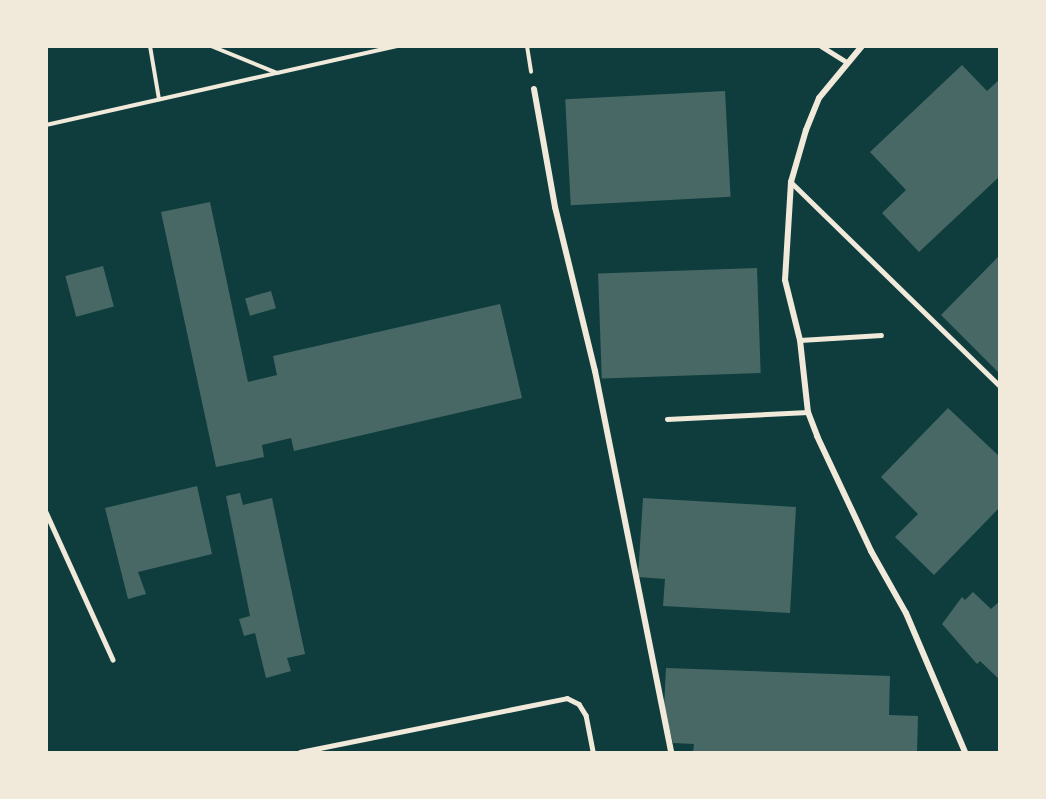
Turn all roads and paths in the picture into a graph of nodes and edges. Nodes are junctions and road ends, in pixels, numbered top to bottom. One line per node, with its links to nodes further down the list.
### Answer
1 (150, 46): 10 (path)
2 (211, 46): 8 (path)
3 (397, 46): 8 (path)
4 (527, 46): 9 (path)
5 (821, 46): 7 (lane)
6 (862, 46): 7 (street)
7 (847, 62): 12 (street)
8 (277, 73): 10 (path)
9 (534, 89): 22 (street)
10 (159, 99): 11 (path)
11 (46, 124)
12 (791, 182): 14 (street); 15 (lane)
13 (881, 335): 14 (lane)
14 (800, 340): 16 (street)
15 (999, 386)
16 (808, 412): 17 (lane); 23 (street)
17 (668, 419)
18 (46, 512): 19 (lane)
19 (113, 660)
20 (300, 753): 21 (lane)
21 (593, 753)
22 (671, 753)
23 (965, 753)

